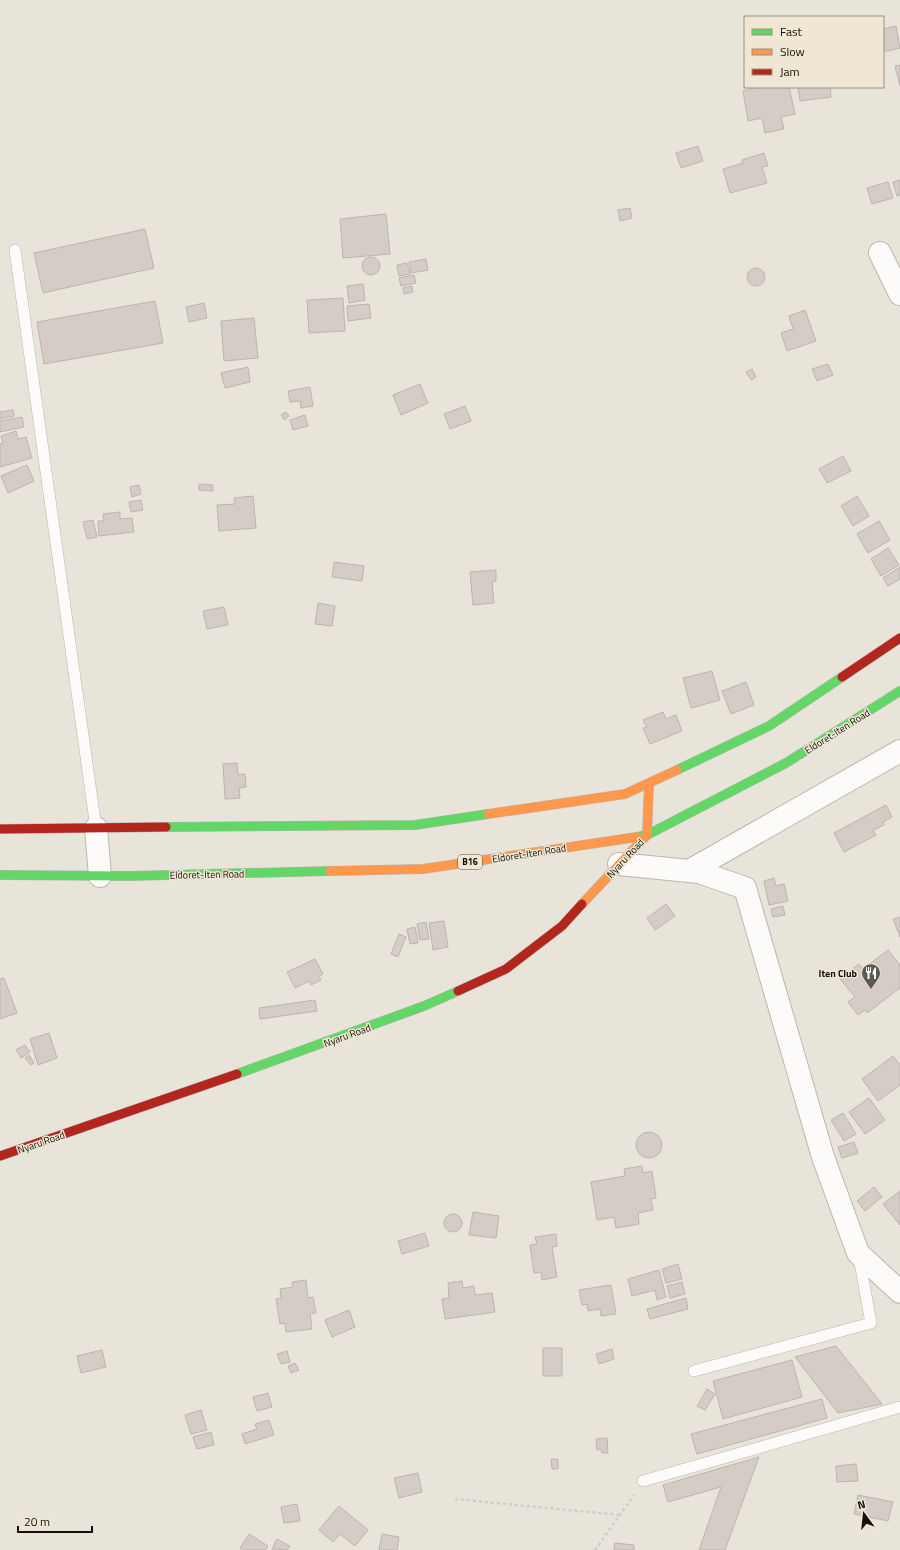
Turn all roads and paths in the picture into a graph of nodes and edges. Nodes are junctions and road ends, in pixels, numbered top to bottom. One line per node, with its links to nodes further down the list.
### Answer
1 (15, 250): 8 (lane)
2 (880, 253): 3 (street)
3 (900, 294)
4 (900, 638): 7 (street)
5 (900, 691): 10 (street, Eldoret-Iten Road / B16)
6 (900, 751): 12 (street)
7 (649, 783): 8 (street); 10 (street)
8 (96, 828): 9 (street); 14 (street)
9 (0, 829)
10 (647, 835): 11 (street, Nyaru Road); 14 (street, Eldoret-Iten Road / B16)
11 (619, 864): 12 (street); 15 (street, Nyaru Road)
12 (689, 871): 16 (street)
13 (0, 875): 14 (street, Eldoret-Iten Road / B16)
14 (100, 876)
15 (0, 1156)
16 (858, 1253): 17 (street); 18 (lane)
17 (900, 1292)
18 (694, 1371)
19 (900, 1406): 20 (lane)
20 (643, 1481): 22 (path)
21 (455, 1499): 22 (path)
22 (620, 1514): 23 (path)
23 (595, 1550)

